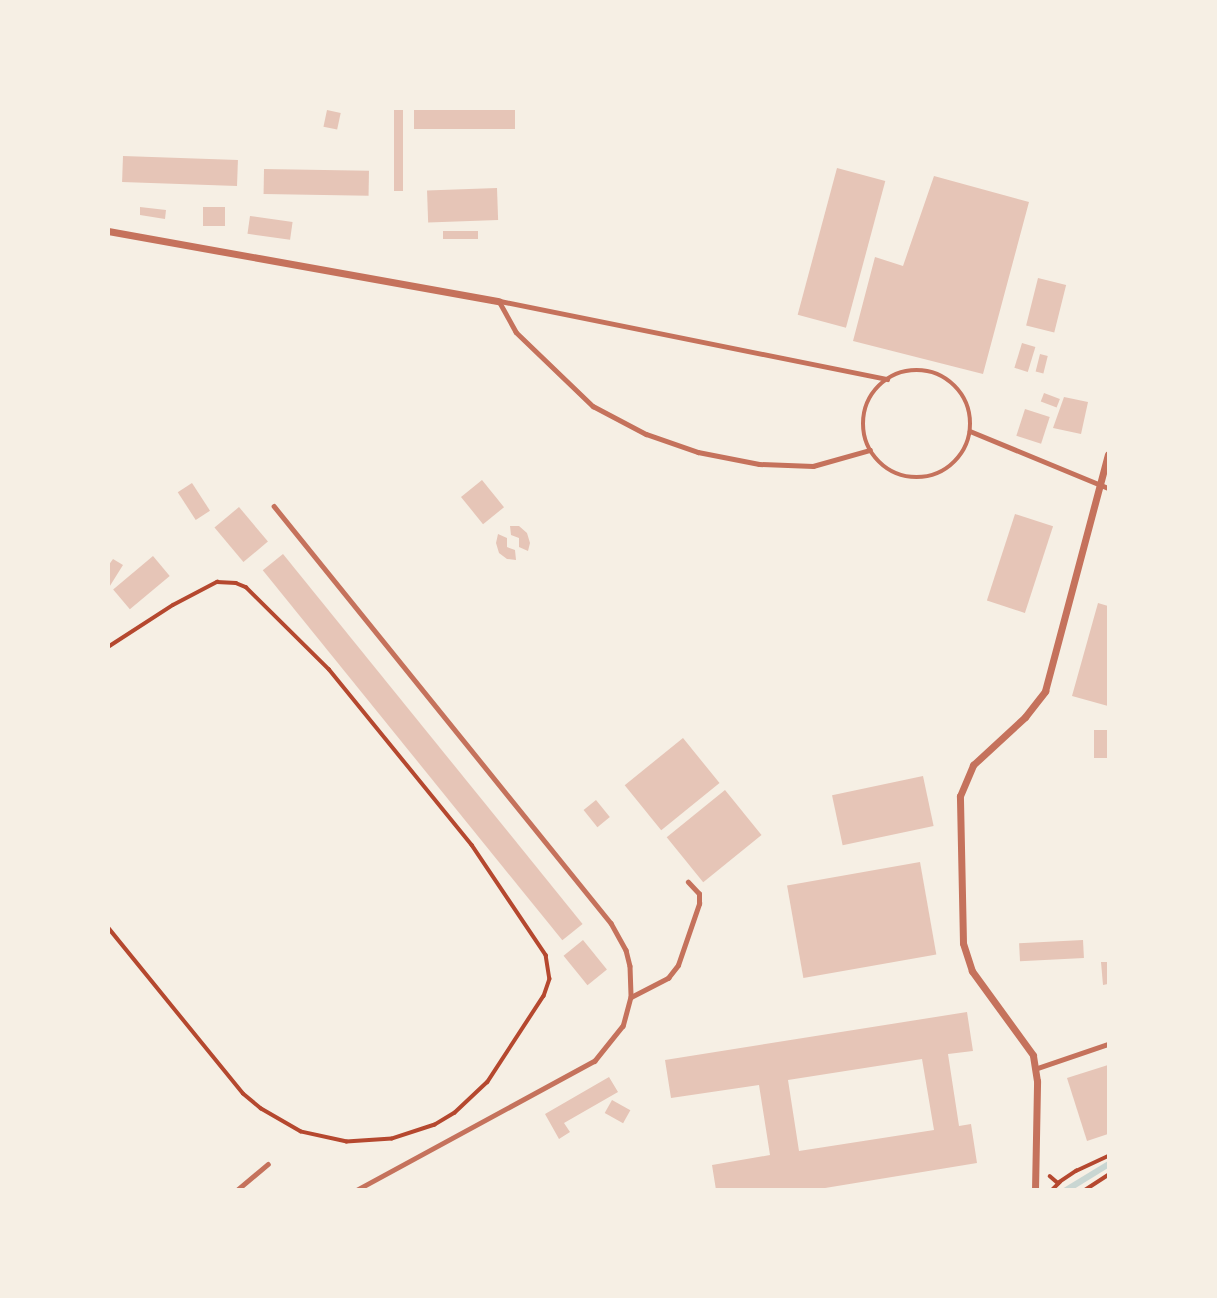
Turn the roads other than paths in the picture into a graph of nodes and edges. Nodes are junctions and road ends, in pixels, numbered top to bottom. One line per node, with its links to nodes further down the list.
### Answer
1 (108, 231): 2 (street)
2 (499, 301): 3 (lane); 5 (lane)
3 (887, 379): 4 (lane); 5 (lane)
4 (970, 432): 5 (lane); 7 (lane)
5 (870, 450)
6 (1108, 454): 7 (street)
7 (1105, 485): 12 (street)
8 (274, 506): 10 (lane)
9 (688, 882): 10 (lane)
10 (631, 997): 16 (lane)
11 (1108, 1044): 12 (lane)
12 (1035, 1069): 14 (street)
13 (268, 1164): 15 (lane)
14 (1035, 1179): 17 (street); 18 (street)
15 (237, 1189)
16 (357, 1189)
17 (1028, 1189)
18 (1034, 1189)

